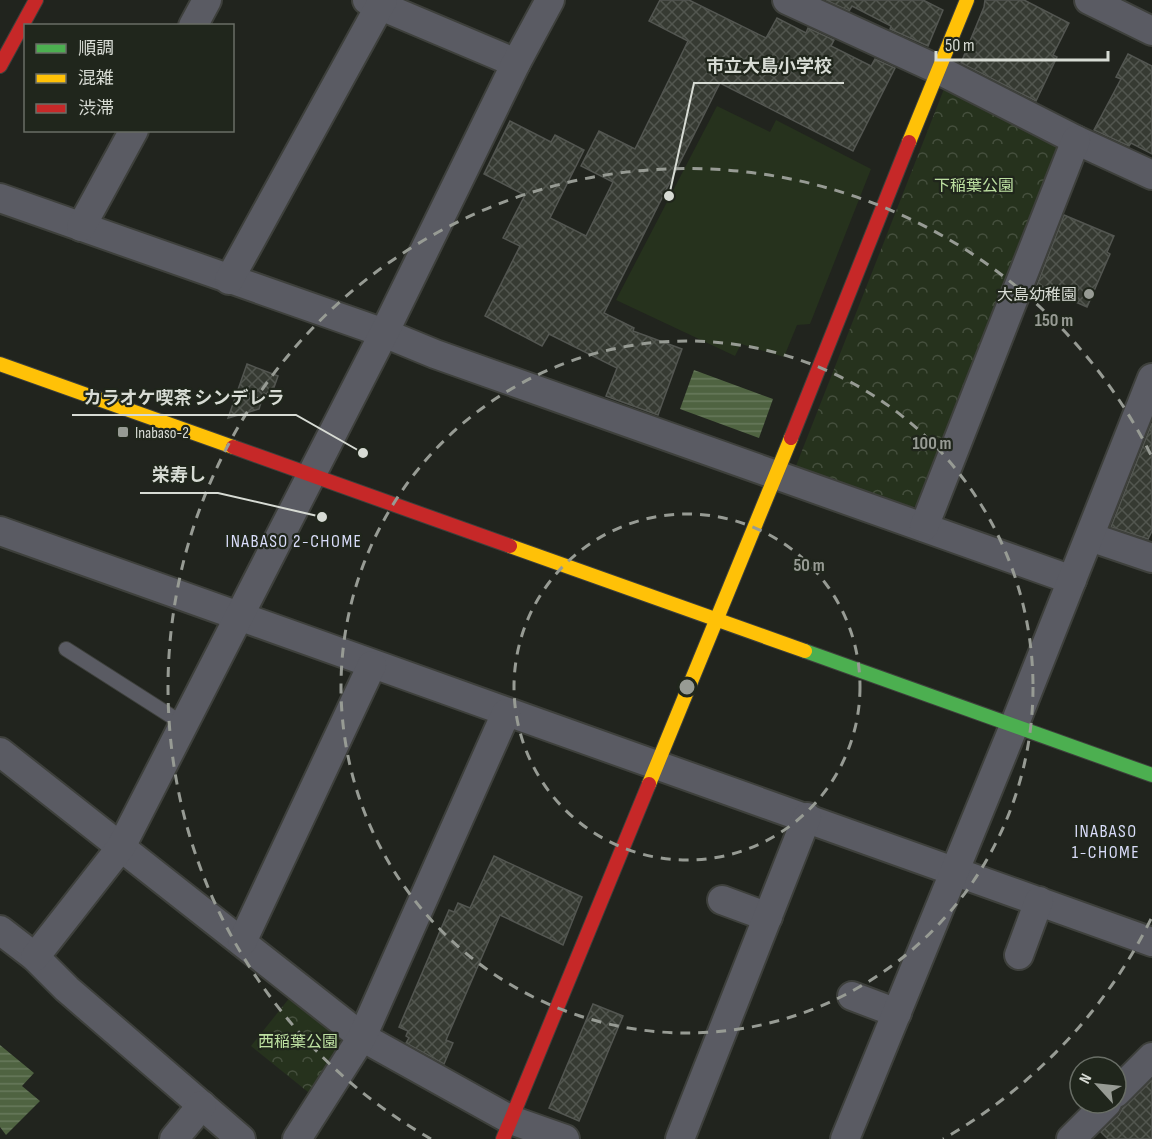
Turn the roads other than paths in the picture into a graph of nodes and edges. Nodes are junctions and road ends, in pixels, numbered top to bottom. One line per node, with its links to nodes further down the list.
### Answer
1 (36, 0): 11 (street)
2 (207, 0): 8 (street)
3 (550, 0): 10 (street)
4 (787, 0): 12 (street)
5 (967, 0): 12 (street)
6 (1089, 0): 9 (street)
7 (377, 2): 10 (street); 18 (street)
8 (194, 24)
9 (1152, 31)
10 (516, 63): 19 (street)
11 (0, 66)
12 (937, 69): 14 (street); 23 (street)
13 (133, 132): 17 (street)
14 (1076, 140): 15 (street); 24 (street)
15 (1152, 174)
16 (0, 198): 17 (street)
17 (81, 227): 18 (street)
18 (229, 280): 19 (street)
19 (384, 333): 22 (street); 23 (street)
20 (0, 364): 22 (street)
21 (1152, 378): 26 (street)
22 (311, 475): 29 (street); 30 (street)
23 (776, 476): 24 (street); 30 (street)
24 (924, 527): 28 (street)
25 (0, 531): 29 (street)
26 (1090, 537): 27 (street); 28 (street)
27 (1152, 558)
28 (1072, 580): 35 (street)
29 (241, 617): 32 (street); 34 (street)
30 (717, 620): 35 (street); 37 (street)
31 (66, 650): 34 (lane)
32 (372, 664): 33 (street); 46 (street)
33 (506, 712): 37 (street); 52 (street)
34 (184, 725): 40 (street)
35 (1014, 726): 38 (street); 41 (street)
36 (0, 752): 40 (street)
37 (657, 766): 39 (street); 57 (street)
38 (1152, 776)
39 (807, 817): 41 (street); 44 (street)
40 (121, 847): 46 (street); 49 (street)
41 (955, 870): 43 (street); 51 (street)
42 (722, 900): 44 (street)
43 (1039, 901): 47 (street); 48 (street)
44 (768, 917): 62 (street)
45 (0, 930): 49 (street)
46 (242, 942): 52 (street)
47 (1152, 942)
48 (1018, 955)
49 (35, 957): 55 (street)
50 (852, 996): 51 (street)
51 (897, 1012): 63 (street)
52 (362, 1037): 57 (street); 60 (street)
53 (1152, 1057): 54 (street)
54 (1128, 1082)
55 (202, 1106): 58 (street); 59 (street)
56 (1095, 1115): 64 (street)
57 (507, 1130): 61 (street)
58 (174, 1139)
59 (242, 1139)
60 (297, 1139)
61 (565, 1139)
62 (680, 1139)
63 (845, 1139)
64 (1071, 1139)

